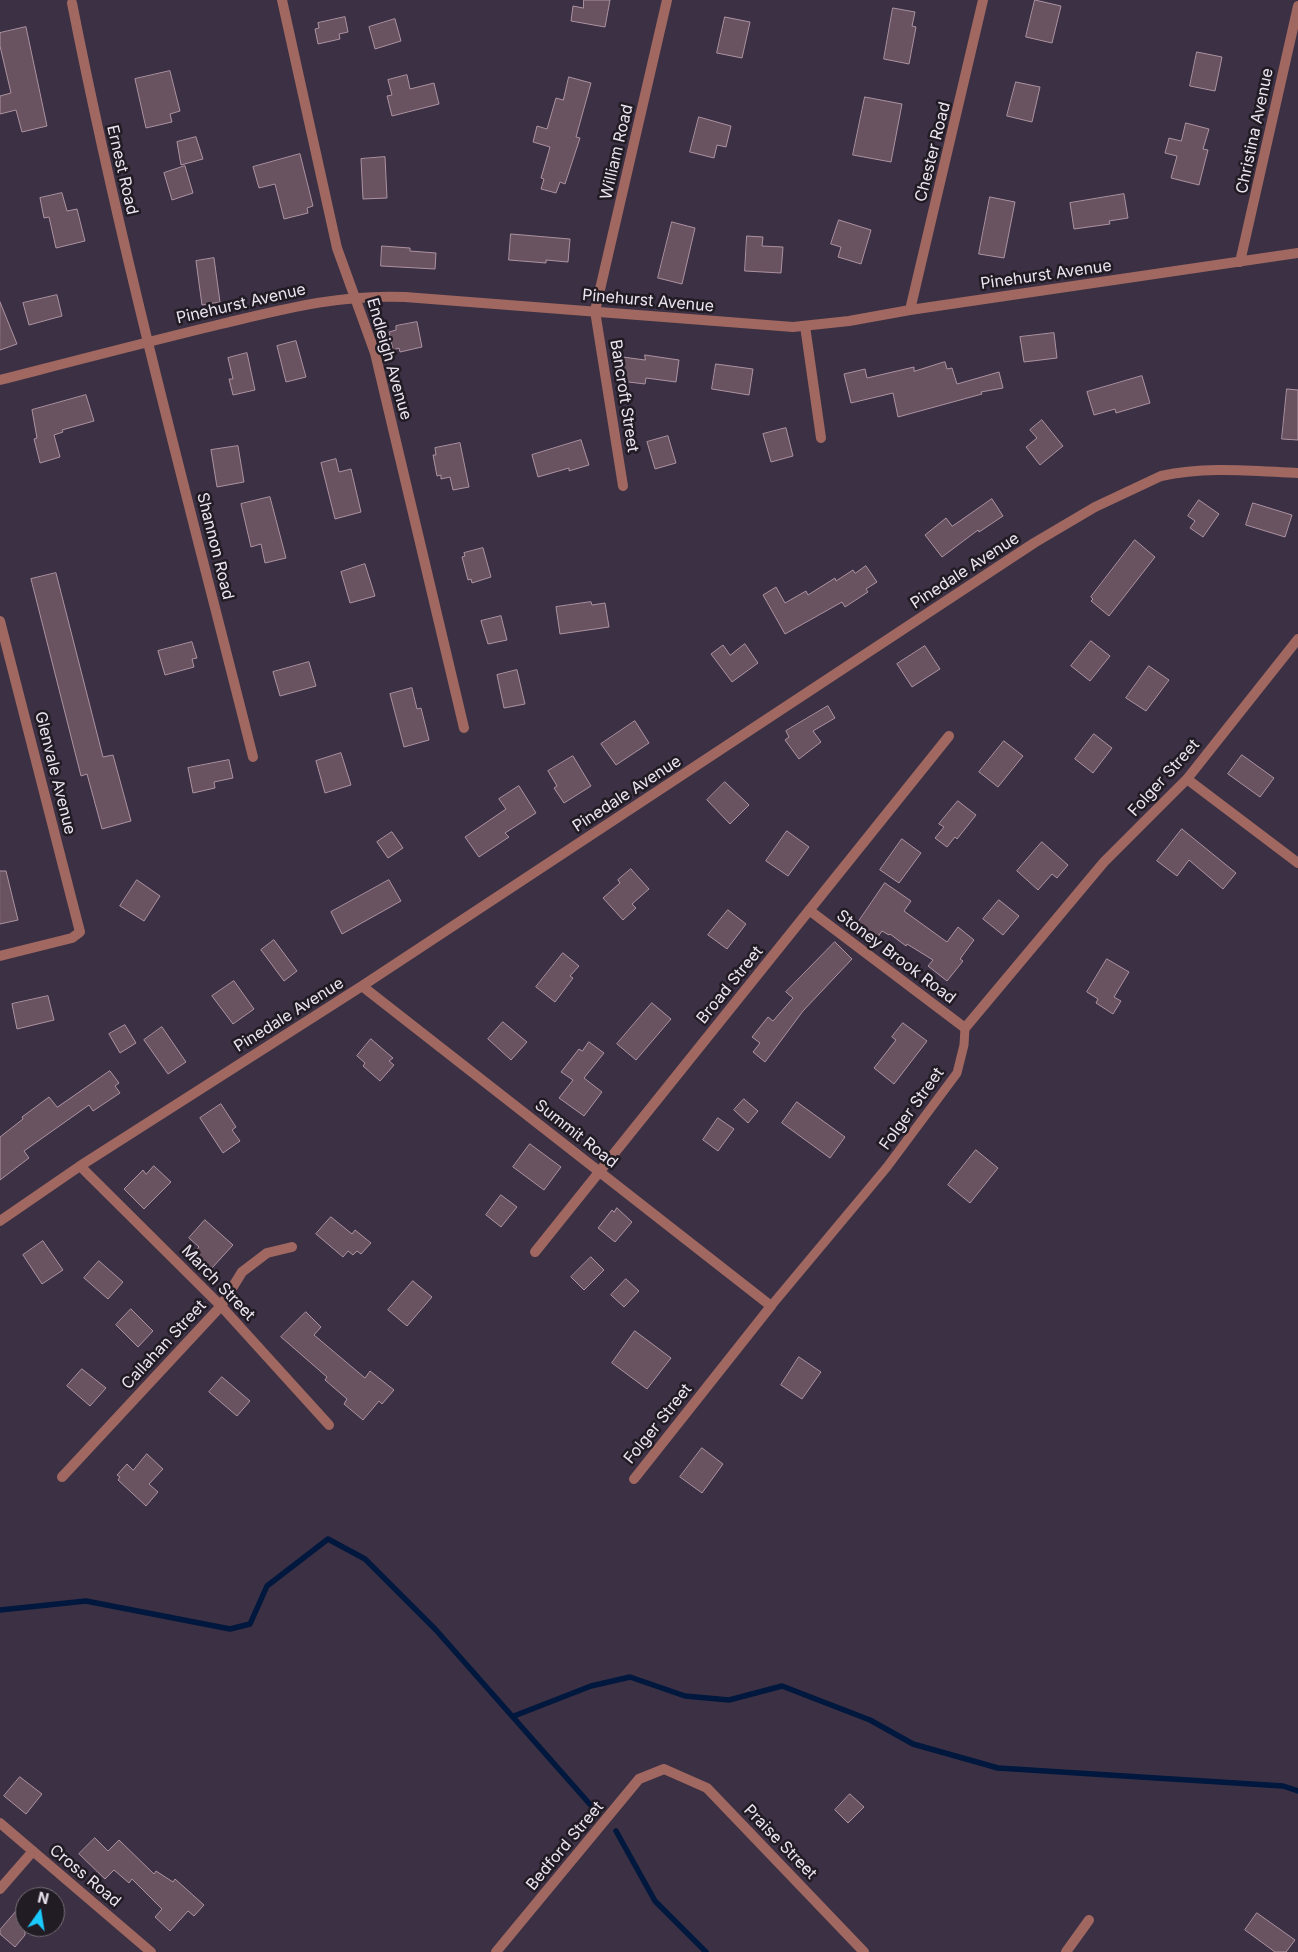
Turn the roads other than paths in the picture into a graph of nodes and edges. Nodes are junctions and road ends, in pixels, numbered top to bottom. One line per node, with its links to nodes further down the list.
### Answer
1 (282, 0): 8 (street, Endleigh Avenue)
2 (667, 0): 10 (street, William Road)
3 (984, 0): 9 (street, Chester Road)
4 (72, 3): 12 (street, Ernest Road)
5 (1298, 6): 7 (street, Christina Avenue)
6 (1298, 253): 7 (street, Pinehurst Avenue)
7 (1240, 262): 9 (street, Pinehurst Avenue)
8 (356, 297): 10 (street, Pinehurst Avenue); 12 (street, Pinehurst Avenue); 19 (street, Endleigh Avenue)
9 (910, 310): 11 (street, Pinehurst Avenue)
10 (595, 311): 11 (street, Pinehurst Avenue); 16 (street, Bancroft Street)
11 (806, 326): 14 (street)
12 (148, 342): 13 (street, Pinehurst Avenue); 21 (street, Shannon Road)
13 (0, 380)
14 (821, 438)
15 (1298, 473): 26 (street, Pinedale Avenue)
16 (622, 486)
17 (0, 621): 25 (street, Glenvale Avenue)
18 (1298, 639): 22 (street, Folger Street)
19 (464, 728)
20 (949, 736): 24 (street, Broad Street)
21 (253, 757)
22 (1187, 779): 23 (street); 27 (street, Folger Street)
23 (1298, 863)
24 (809, 910): 27 (street, Stoney Brook Road); 29 (street, Broad Street)
25 (0, 956)
26 (362, 986): 28 (street, Pinedale Avenue); 29 (street, Summit Road)
27 (965, 1028): 34 (lane, Folger Street)
28 (80, 1166): 30 (street, Pinedale Avenue); 33 (street, March Street)
29 (599, 1172): 32 (street, Broad Street); 34 (street, Summit Road)
30 (0, 1221)
31 (292, 1247): 33 (street, Callahan Street)
32 (535, 1252)
33 (221, 1306): 35 (street, March Street); 36 (street, Callahan Street)
34 (772, 1306): 37 (street, Folger Street)
35 (329, 1425)
36 (62, 1477)
37 (634, 1479)
38 (664, 1769): 44 (street, Bedford Street); 45 (street, Praise Street)
39 (0, 1823): 40 (street, Cross Road)
40 (33, 1851): 41 (street); 43 (street, Cross Road)
41 (0, 1889)
42 (1089, 1920): 46 (street)
43 (151, 1952)
44 (496, 1952)
45 (864, 1952)
46 (1066, 1952)

